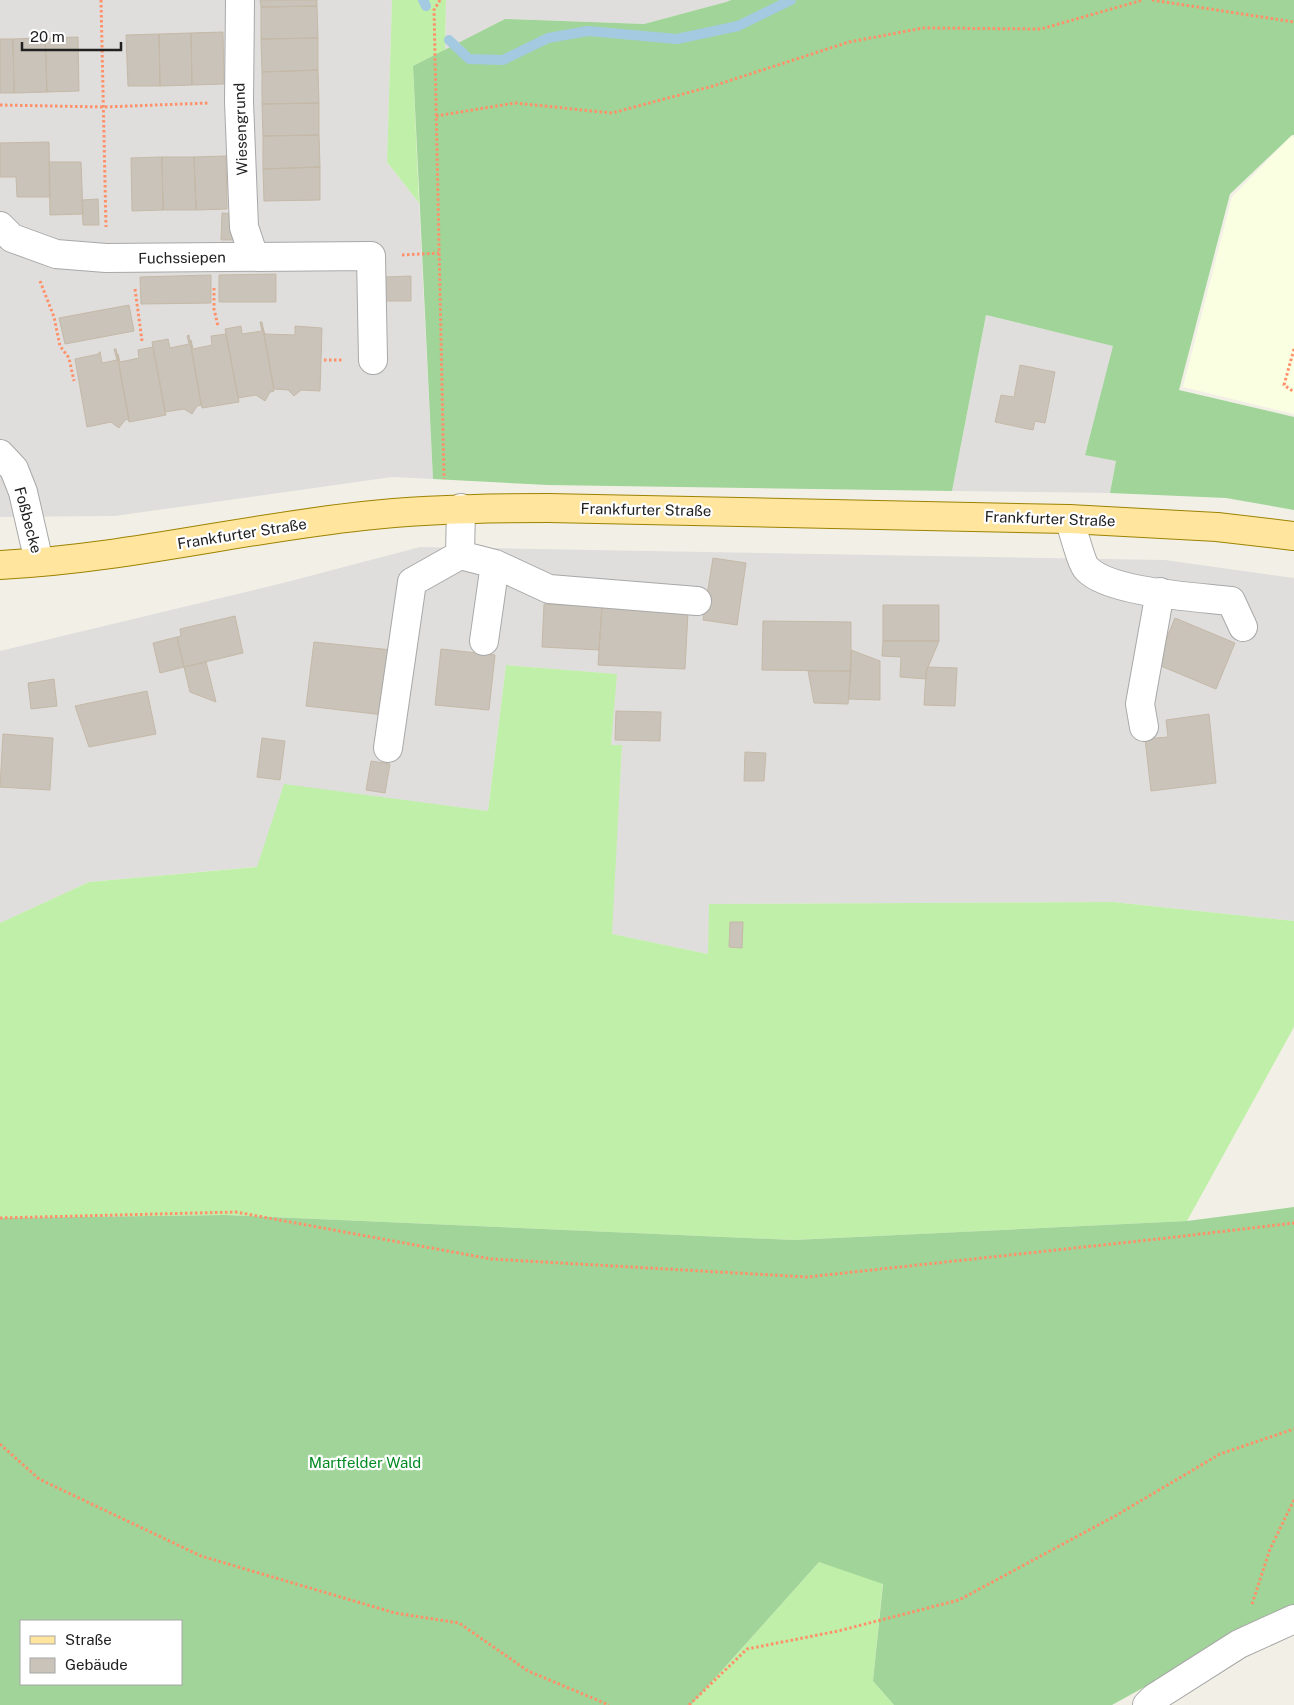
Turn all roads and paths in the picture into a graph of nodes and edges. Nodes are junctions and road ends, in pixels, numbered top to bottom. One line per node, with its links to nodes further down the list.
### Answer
1 (101, 0): 9 (path)
2 (240, 0): 7 (street, Wiesengrund)
3 (440, 0): 10 (path)
4 (1143, 0): 10 (path)
5 (1152, 0): 6 (path)
6 (1294, 22)
7 (239, 102): 9 (path); 14 (street, Wiesengrund)
8 (0, 105): 9 (path)
9 (104, 107): 15 (path)
10 (436, 116): 12 (path)
11 (0, 226): 15 (street, Fuchssiepen)
12 (439, 253): 13 (path); 28 (path)
13 (371, 256): 14 (street, Fuchssiepen); 24 (street)
14 (254, 257): 15 (street, Fuchssiepen)
15 (106, 258)
16 (214, 284): 19 (path)
17 (136, 303): 20 (path)
18 (54, 317): 25 (path)
19 (218, 326)
20 (142, 341)
21 (1294, 349): 26 (path)
22 (324, 360): 23 (path)
23 (343, 360)
24 (373, 360)
25 (74, 381)
26 (1294, 392)
27 (0, 454): 32 (street, Foßbecke)
28 (453, 509): 29 (main road, Frankfurter Straße); 31 (street); 32 (main road, Frankfurter Straße)
29 (1069, 519): 30 (main road, Frankfurter Straße); 35 (street)
30 (1294, 536)
31 (460, 555): 33 (street); 40 (street)
32 (39, 562): 34 (main road, Frankfurter Straße)
33 (495, 564): 36 (street); 38 (street)
34 (0, 565)
35 (1160, 592): 37 (street); 39 (street)
36 (697, 600)
37 (1243, 627)
38 (484, 641)
39 (1144, 727)
40 (388, 748)
41 (0, 1218): 42 (path)
42 (1294, 1223)
43 (1294, 1429): 49 (path)
44 (0, 1444): 48 (path)
45 (1294, 1500): 47 (path)
46 (1294, 1619): 47 (street)
47 (1239, 1644): 50 (street)
48 (609, 1705)
49 (689, 1705)
50 (1147, 1705)

